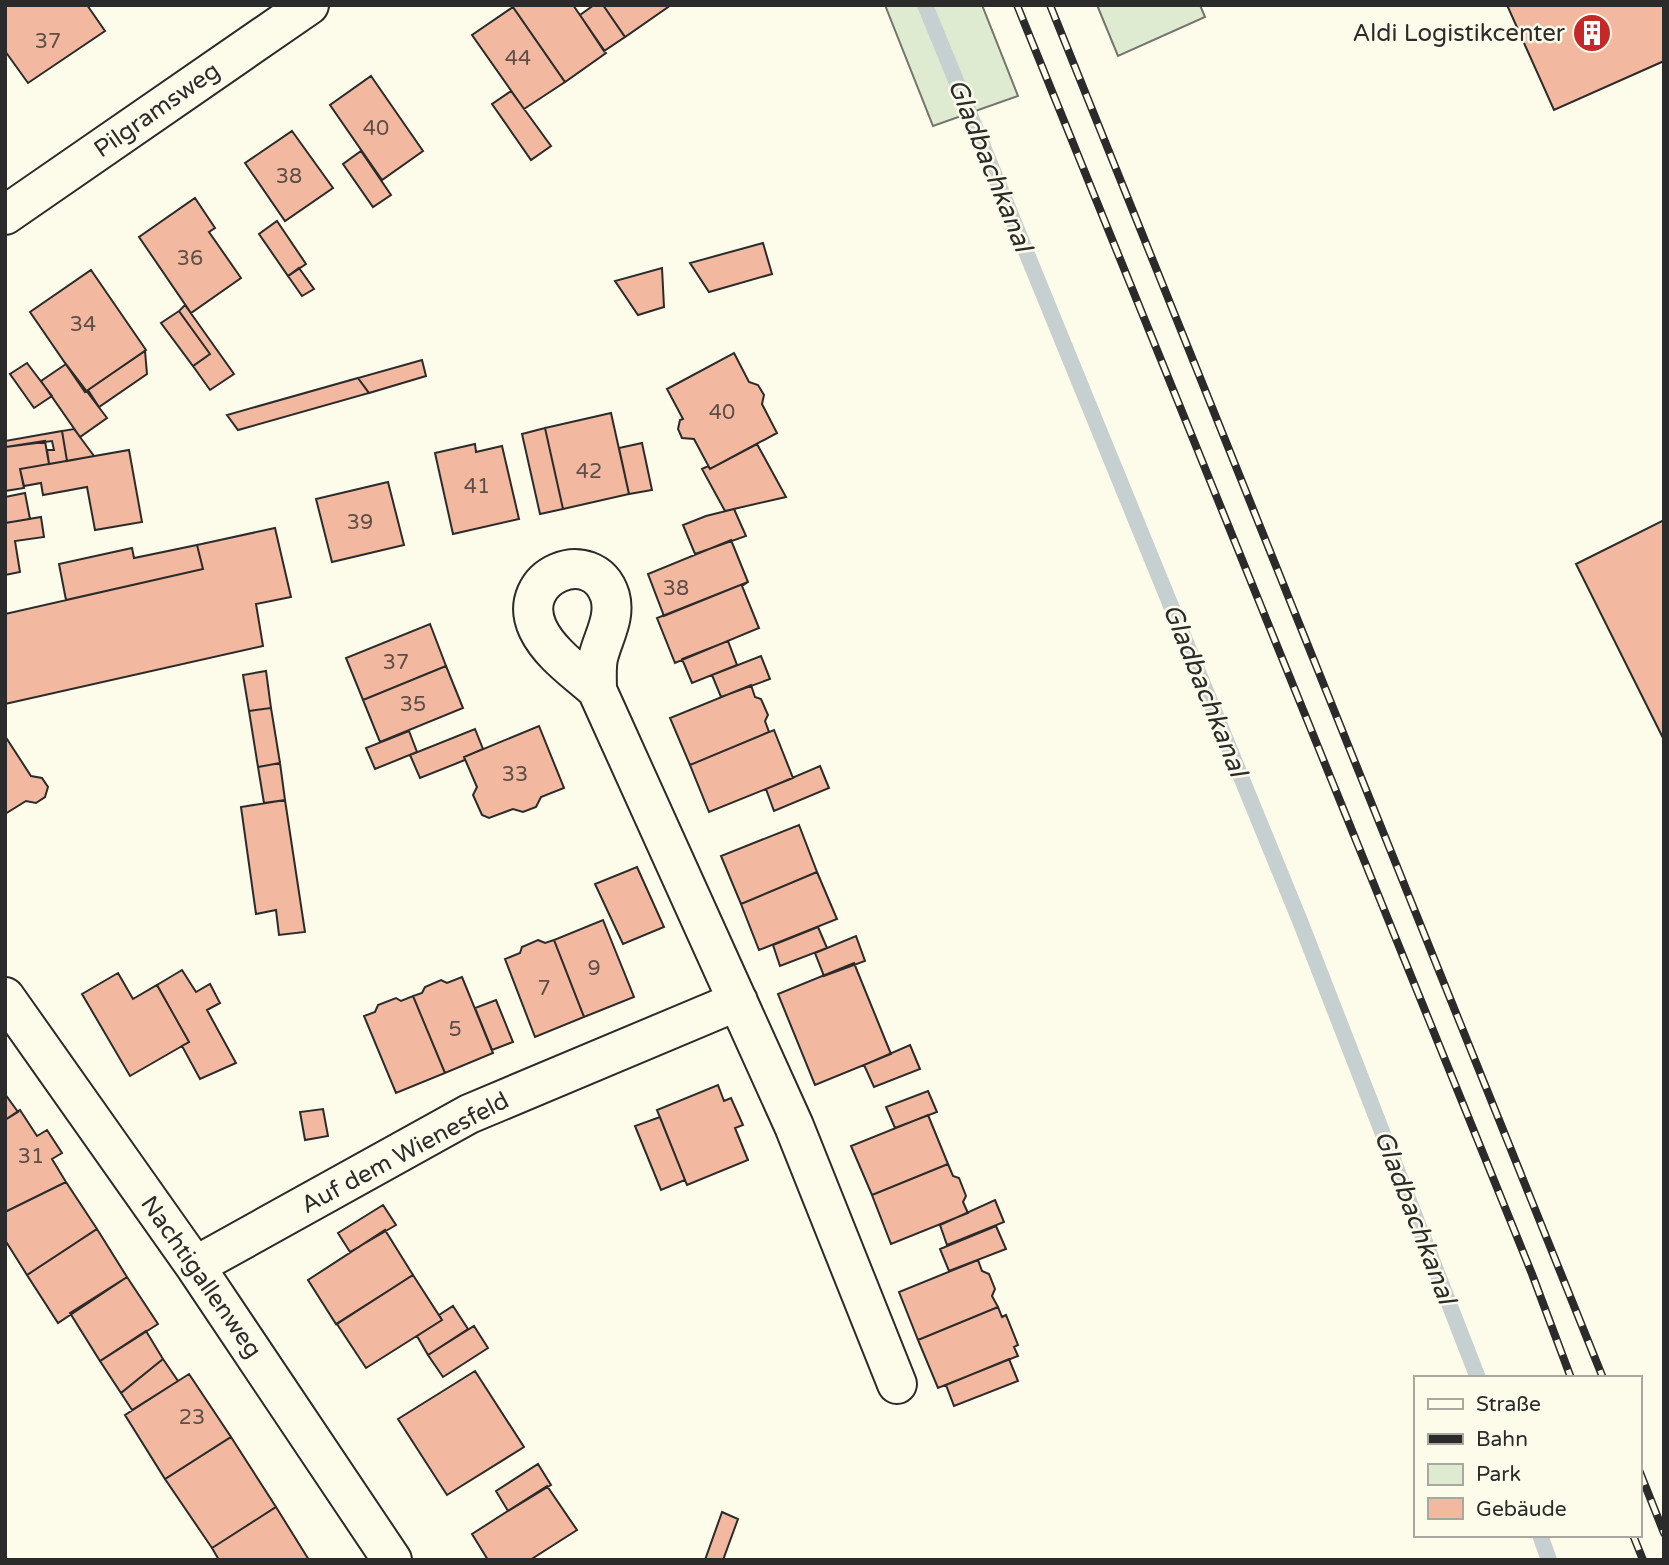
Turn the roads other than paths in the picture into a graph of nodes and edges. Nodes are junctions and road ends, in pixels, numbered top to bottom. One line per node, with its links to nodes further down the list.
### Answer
1 (309, 5): 2 (street, Pilgramsweg)
2 (5, 215)
3 (597, 690): 5 (street)
4 (5, 997): 6 (street, Nachtigallenweg)
5 (738, 1001): 6 (street, Auf dem Wienesfeld); 7 (street)
6 (195, 1266): 8 (street, Nachtigallenweg)
7 (897, 1384)
8 (392, 1560)

